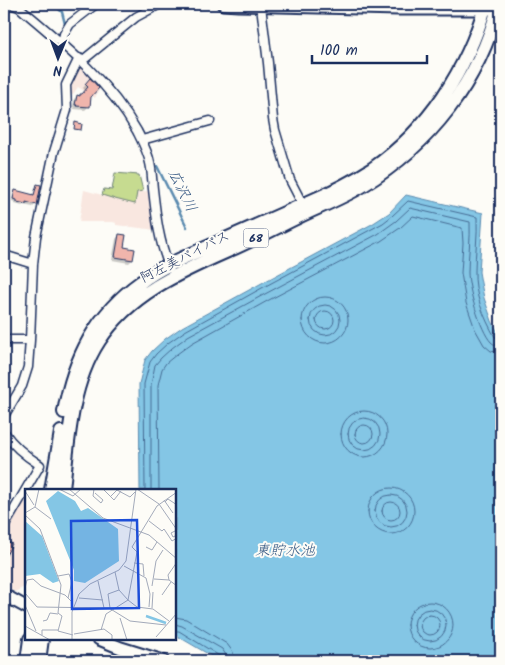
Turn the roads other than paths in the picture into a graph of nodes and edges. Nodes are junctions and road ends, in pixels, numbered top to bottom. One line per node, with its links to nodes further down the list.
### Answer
1 (11, 4): 7 (street)
2 (96, 4): 7 (street)
3 (160, 4): 8 (street)
4 (223, 4): 5 (street)
5 (261, 6): 6 (street); 11 (street)
6 (493, 7): 11 (main road, 阿左美バイパス / 68); 14 (main road, 阿左美バイパス / 68)
7 (62, 43): 8 (street)
8 (80, 59): 10 (street); 13 (street)
9 (210, 121): 10 (street)
10 (142, 140): 14 (street)
11 (303, 205): 14 (main road, 阿左美バイパス / 68)
12 (4, 255): 13 (street)
13 (33, 264): 16 (street)
14 (171, 271): 20 (main road, 阿左美バイパス / 68); 21 (main road, 阿左美バイパス / 68)
15 (4, 340): 16 (street)
16 (30, 340): 17 (street)
17 (4, 416)
18 (4, 432): 19 (street)
19 (26, 489)
20 (51, 489)
21 (63, 489)
22 (25, 491): 23 (street)
23 (4, 527)
24 (4, 595): 25 (street)
25 (25, 606)
26 (30, 640): 29 (main road)
27 (42, 640): 30 (main road)
28 (101, 640): 31 (street)
29 (27, 661)
30 (38, 661)
31 (163, 661)

